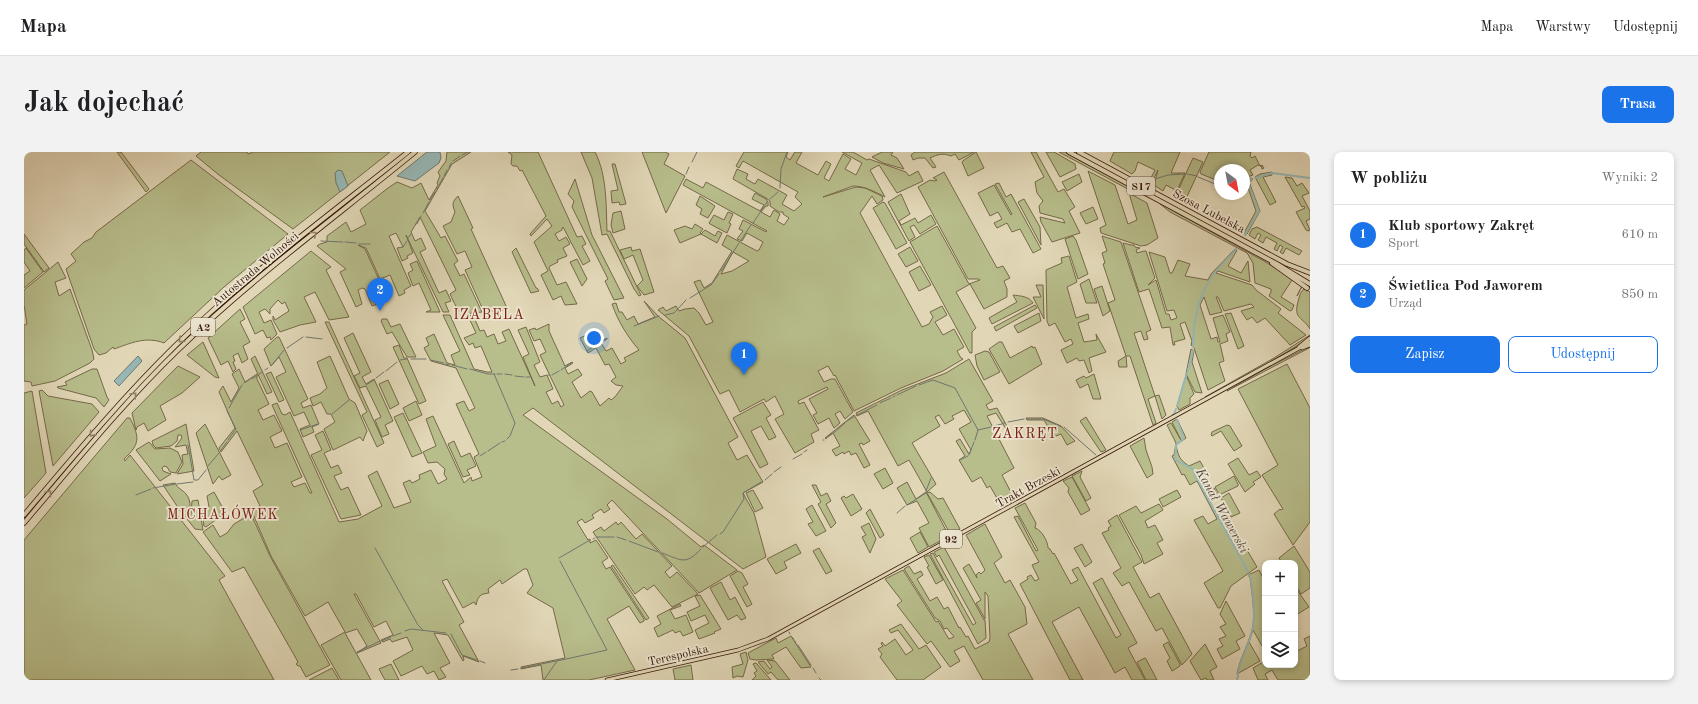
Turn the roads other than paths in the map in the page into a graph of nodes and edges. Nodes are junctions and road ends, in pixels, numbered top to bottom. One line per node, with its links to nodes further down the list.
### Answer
1 (408, 152): 10 (highway, Autostrada Wolności / A2, one-way to 10)
2 (415, 152): 11 (highway, Autostrada Wolności / A2, one-way to 2)
3 (1069, 152): 6 (highway, Szosa Lubelska / S17)
4 (1079, 152): 5 (highway, Szosa Lubelska / S17)
5 (1310, 274)
6 (1309, 287)
7 (1310, 338): 9 (main road)
8 (1310, 343): 9 (main road, Trakt Brzeski)
9 (1296, 350): 12 (main road, Trakt Brzeski / 92)
10 (24, 515)
11 (24, 523)
12 (752, 646): 13 (main road, Terespolska / 92)
13 (607, 680)

